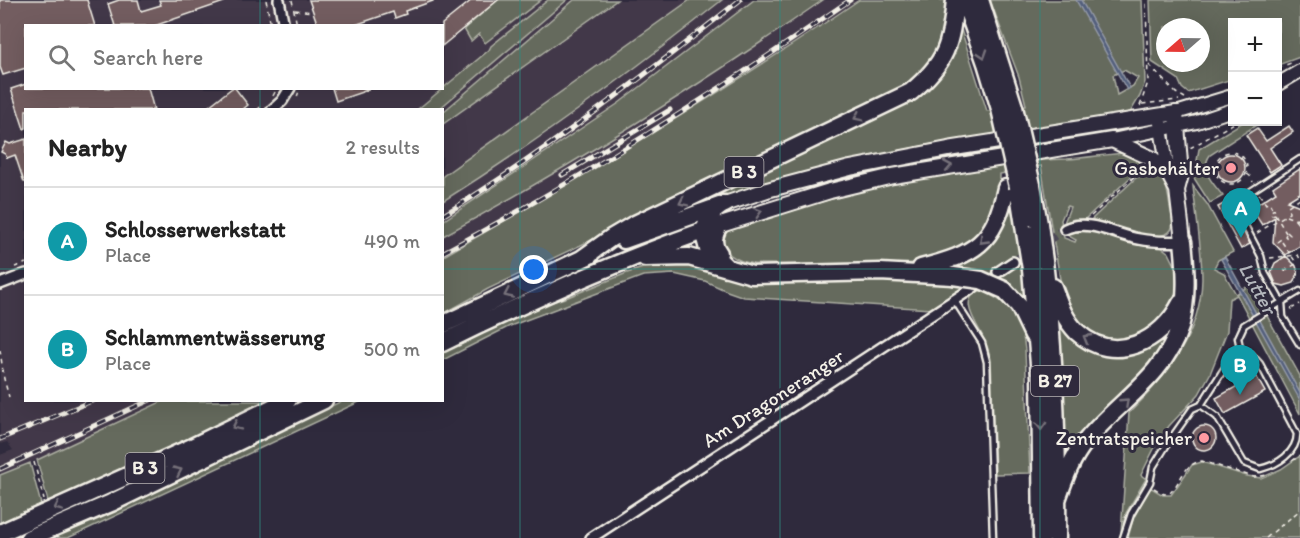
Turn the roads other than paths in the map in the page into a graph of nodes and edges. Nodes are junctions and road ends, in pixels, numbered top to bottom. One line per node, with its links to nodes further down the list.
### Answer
1 (279, 0): 5 (street)
2 (955, 0): 27 (highway, B 3, one-way to 27)
3 (964, 0): 11 (highway, one-way to 11)
4 (980, 0): 11 (highway)
5 (284, 24)
6 (1296, 67): 7 (main road)
7 (1282, 80)
8 (289, 90): 10 (street)
9 (1228, 98): 14 (main road)
10 (274, 108)
11 (1007, 108): 19 (highway, bridge); 19 (highway, bridge)
12 (1228, 111): 14 (main road)
13 (1160, 116): 14 (main road, B 3); 15 (main road); 21 (main road, B 3)
14 (1177, 120): 15 (main road); 20 (main road)
15 (1161, 131): 16 (main road, B 3); 18 (main road)
16 (1112, 140): 18 (main road); 22 (main road, B 3, one-way to 16)
17 (1300, 159): 40 (lane)
18 (1169, 175): 20 (main road)
19 (1019, 187): 29 (highway, bridge); 31 (highway, one-way to 31)
20 (1177, 190): 25 (main road)
21 (725, 204): 24 (main road); 27 (highway, B 3)
22 (719, 225): 24 (main road, B 3); 33 (highway)
23 (1065, 229): 25 (street)
24 (703, 231): 26 (highway, B 3); 30 (highway)
25 (1183, 241): 38 (highway)
26 (629, 258): 30 (highway); 42 (highway, B 3)
27 (580, 260): 41 (highway, B 3, one-way to 41)
28 (1013, 262): 32 (street)
29 (1040, 264): 38 (highway, one-way to 29); 44 (highway); 51 (highway, B 27)
30 (727, 268): 33 (highway)
31 (909, 272): 33 (highway); 44 (highway, bridge)
32 (998, 272)
33 (769, 274)
34 (24, 275): 35 (street)
35 (0, 284)
36 (974, 287): 39 (street, Am Dragoneranger)
37 (1300, 291): 40 (lane)
38 (1185, 296): 51 (highway, one-way to 38)
39 (955, 301): 54 (street, Am Dragoneranger); 55 (lane)
40 (1282, 303): 43 (lane); 45 (lane)
41 (444, 324)
42 (444, 342)
43 (1300, 345)
44 (1038, 347): 56 (highway, B 27, one-way to 56)
45 (1240, 351): 48 (lane); 50 (lane)
46 (284, 402): 52 (highway, B 3, one-way to 52)
47 (320, 402): 53 (highway, B 3, one-way to 47)
48 (1201, 405): 50 (lane); 58 (lane)
49 (1300, 421): 50 (lane)
50 (1293, 424)
51 (1057, 500): 57 (highway, B 27)
52 (0, 533)
53 (29, 538)
54 (591, 538)
55 (993, 538)
56 (1042, 538)
57 (1057, 538)
58 (1123, 538)

